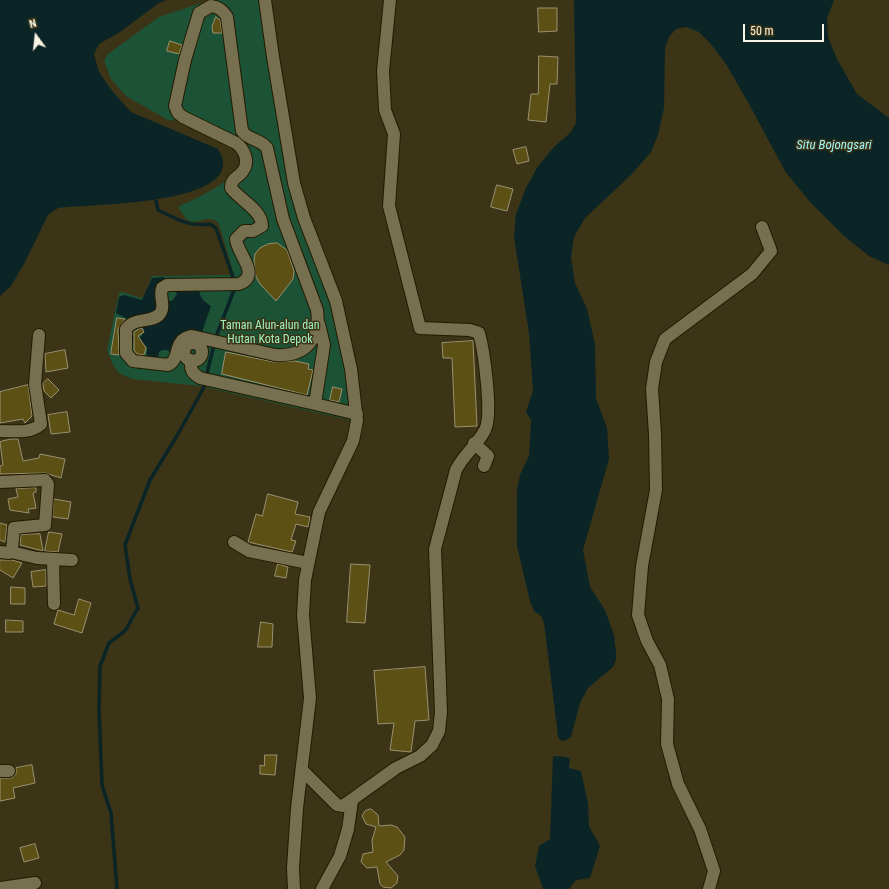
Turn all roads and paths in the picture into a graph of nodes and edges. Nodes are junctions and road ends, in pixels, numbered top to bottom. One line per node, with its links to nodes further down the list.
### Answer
1 (265, 0): 8 (street)
2 (390, 0): 10 (street)
3 (762, 227): 25 (street)
4 (319, 324): 4 (street); 7 (street)
5 (39, 335): 9 (street)
6 (191, 360): 7 (street)
7 (315, 404): 8 (street)
8 (357, 414): 17 (street)
9 (0, 430)
10 (474, 443): 11 (street); 20 (street)
11 (484, 466)
12 (0, 482): 14 (street)
13 (234, 542): 17 (street)
14 (6, 552): 15 (street)
15 (52, 560): 16 (street); 18 (street)
16 (72, 560)
17 (308, 563): 19 (street)
18 (54, 604)
19 (302, 770): 20 (street); 23 (street)
20 (352, 801): 24 (street)
21 (35, 883): 22 (street)
22 (0, 888)
23 (294, 889)
24 (322, 889)
25 (709, 889)

